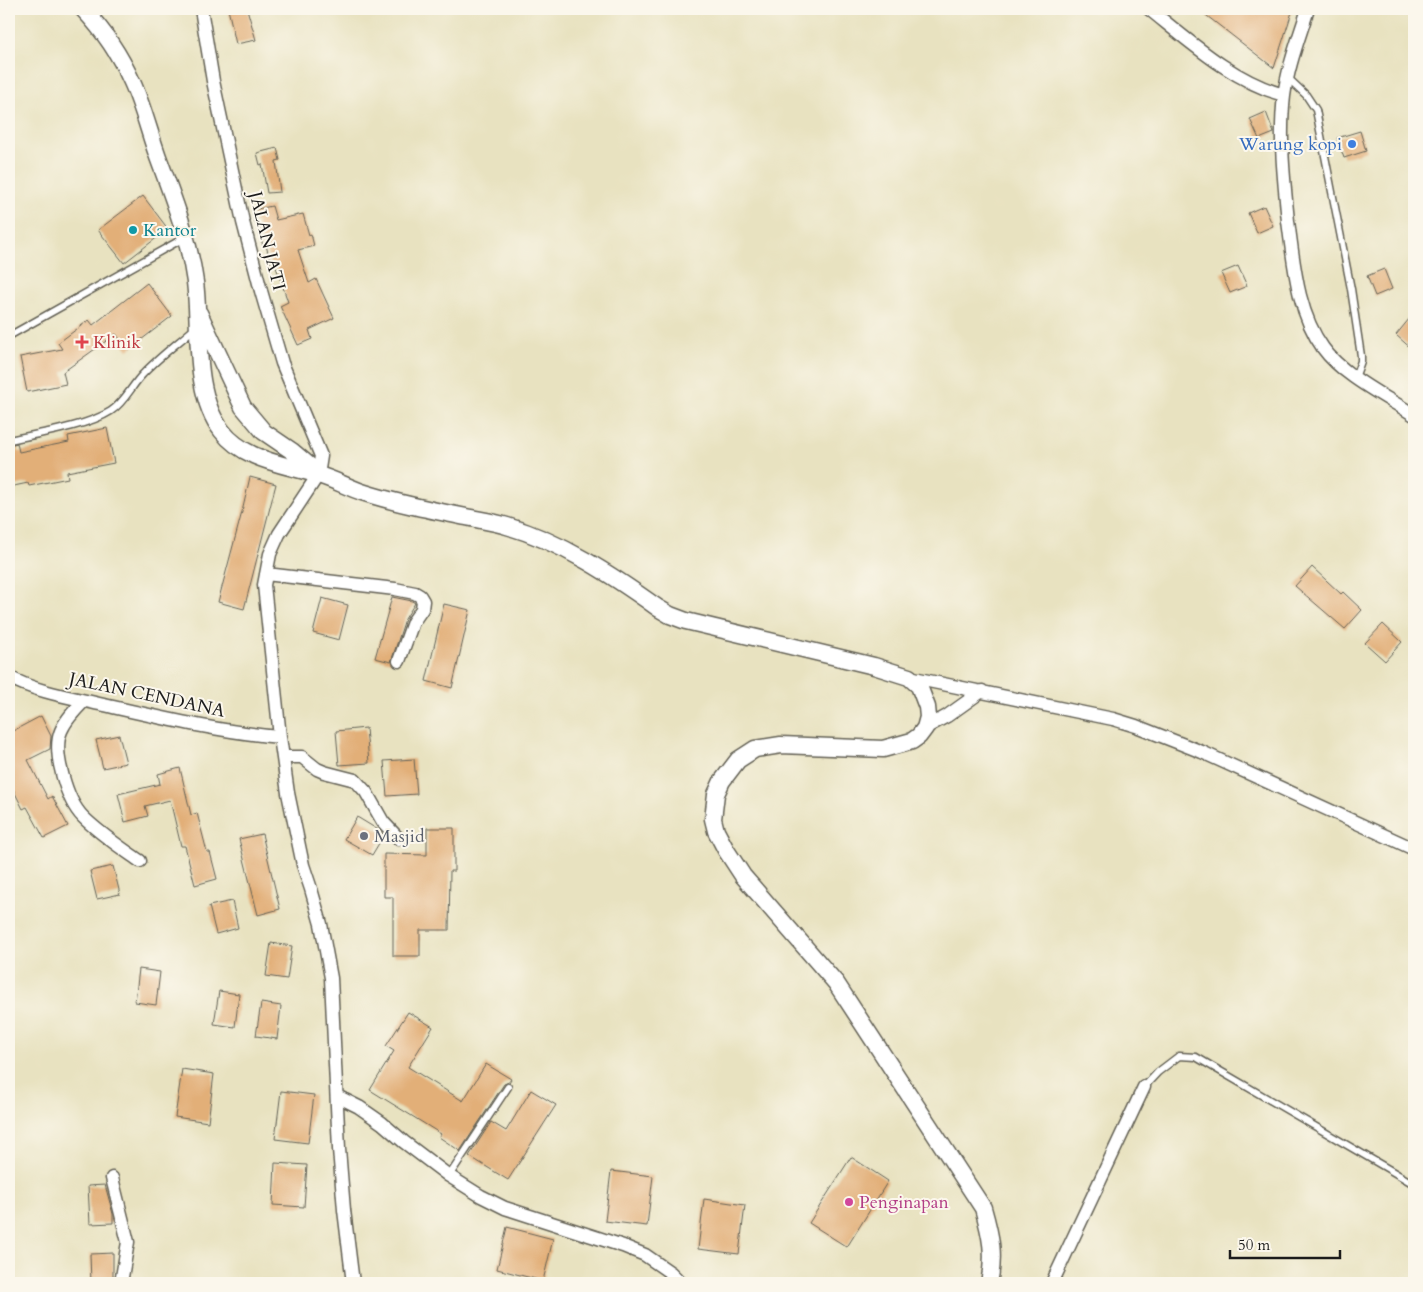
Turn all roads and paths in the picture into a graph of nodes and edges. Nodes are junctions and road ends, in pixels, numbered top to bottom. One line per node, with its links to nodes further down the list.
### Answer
1 (83, 9): 7 (street)
2 (201, 9): 14 (street, JALAN JATI)
3 (1149, 9): 6 (street)
4 (1308, 9): 5 (street)
5 (1287, 77): 6 (street); 11 (lane)
6 (1284, 95): 11 (street)
7 (185, 237): 8 (street); 10 (lane)
8 (197, 308): 9 (street); 14 (street)
9 (198, 325): 13 (lane); 14 (street)
10 (9, 336)
11 (1355, 378): 12 (street)
12 (1414, 415)
13 (9, 440)
14 (318, 474): 15 (street); 18 (street)
15 (266, 574): 16 (street); 22 (street)
16 (399, 662)
17 (9, 677): 20 (street, JALAN CENDANA)
18 (909, 677): 19 (street); 21 (street)
19 (982, 692): 21 (street); 25 (street)
20 (84, 700): 22 (street, JALAN CENDANA); 26 (street)
21 (925, 728): 36 (street)
22 (280, 737): 23 (street)
23 (283, 757): 24 (street); 29 (street)
24 (398, 839)
25 (1414, 849)
26 (140, 861)
27 (508, 1087): 30 (lane)
28 (1144, 1087): 32 (lane); 37 (street)
29 (337, 1096): 30 (street); 34 (street)
30 (449, 1176): 35 (street)
31 (112, 1178): 33 (street)
32 (1414, 1184)
33 (121, 1283)
34 (353, 1283)
35 (681, 1283)
36 (988, 1283)
37 (1052, 1283)

